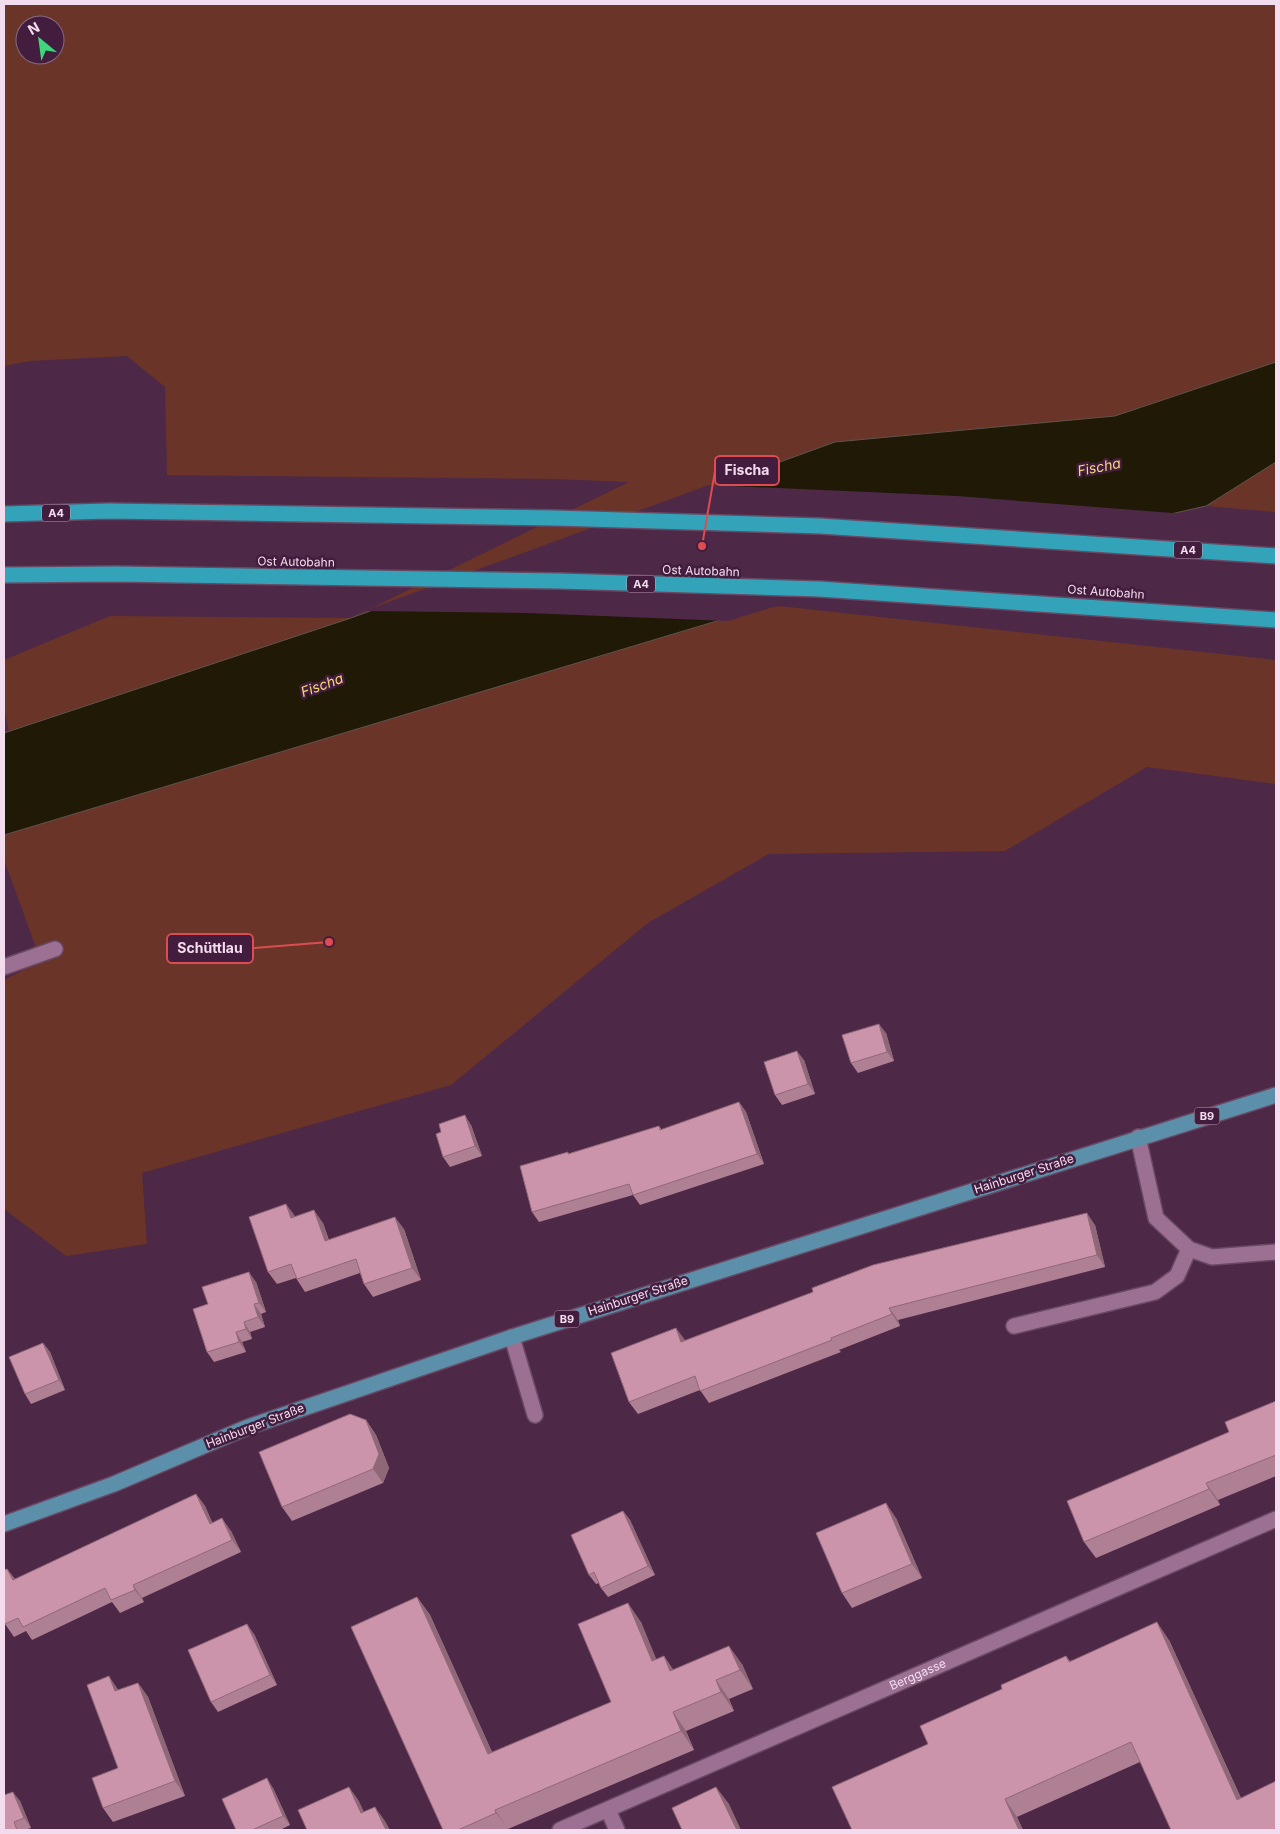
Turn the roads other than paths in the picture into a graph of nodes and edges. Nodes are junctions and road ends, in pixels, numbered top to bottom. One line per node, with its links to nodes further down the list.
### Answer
1 (4, 514): 2 (highway, A4)
2 (1276, 556)
3 (4, 575): 4 (highway, Ost Autobahn / A4)
4 (1276, 620)
5 (56, 949): 6 (street)
6 (4, 967)
7 (1276, 1095): 8 (main road, B9)
8 (1138, 1137): 9 (street); 12 (main road, Hainburger Straße / B9)
9 (1189, 1249): 10 (street); 11 (street)
10 (1276, 1252)
11 (1014, 1326)
12 (512, 1337): 13 (street); 15 (main road, Hainburger Straße / B9)
13 (535, 1415)
14 (1276, 1519): 16 (street, Berggasse)
15 (4, 1524)
16 (608, 1810): 17 (street, Berggasse); 18 (street)
17 (560, 1830)
18 (617, 1830)

